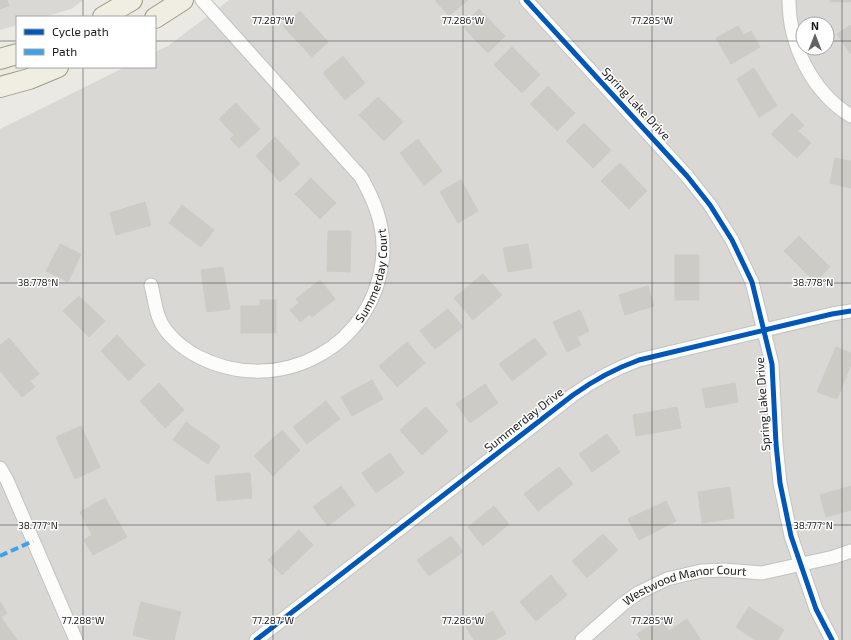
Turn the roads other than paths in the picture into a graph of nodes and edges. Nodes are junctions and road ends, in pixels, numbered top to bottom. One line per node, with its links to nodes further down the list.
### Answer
1 (132, 0): 6 (main road)
2 (183, 0): 7 (main road)
3 (202, 0): 13 (street, Summerday Court)
4 (526, 0): 15 (street, Spring Lake Drive)
5 (789, 0): 12 (street)
6 (105, 16)
7 (156, 17)
8 (16, 54): 9 (main road)
9 (0, 59)
10 (56, 68): 11 (main road)
11 (0, 87)
12 (851, 116)
13 (151, 285)
14 (851, 311): 15 (street, Summerday Drive)
15 (764, 330): 18 (street, Spring Lake Drive); 20 (street, Summerday Drive)
16 (0, 468): 19 (street)
17 (851, 551): 18 (street, Westwood Manor Court)
18 (800, 564): 21 (street, Westwood Manor Court); 22 (street, Spring Lake Drive)
19 (76, 640)
20 (256, 640)
21 (582, 640)
22 (832, 640)

